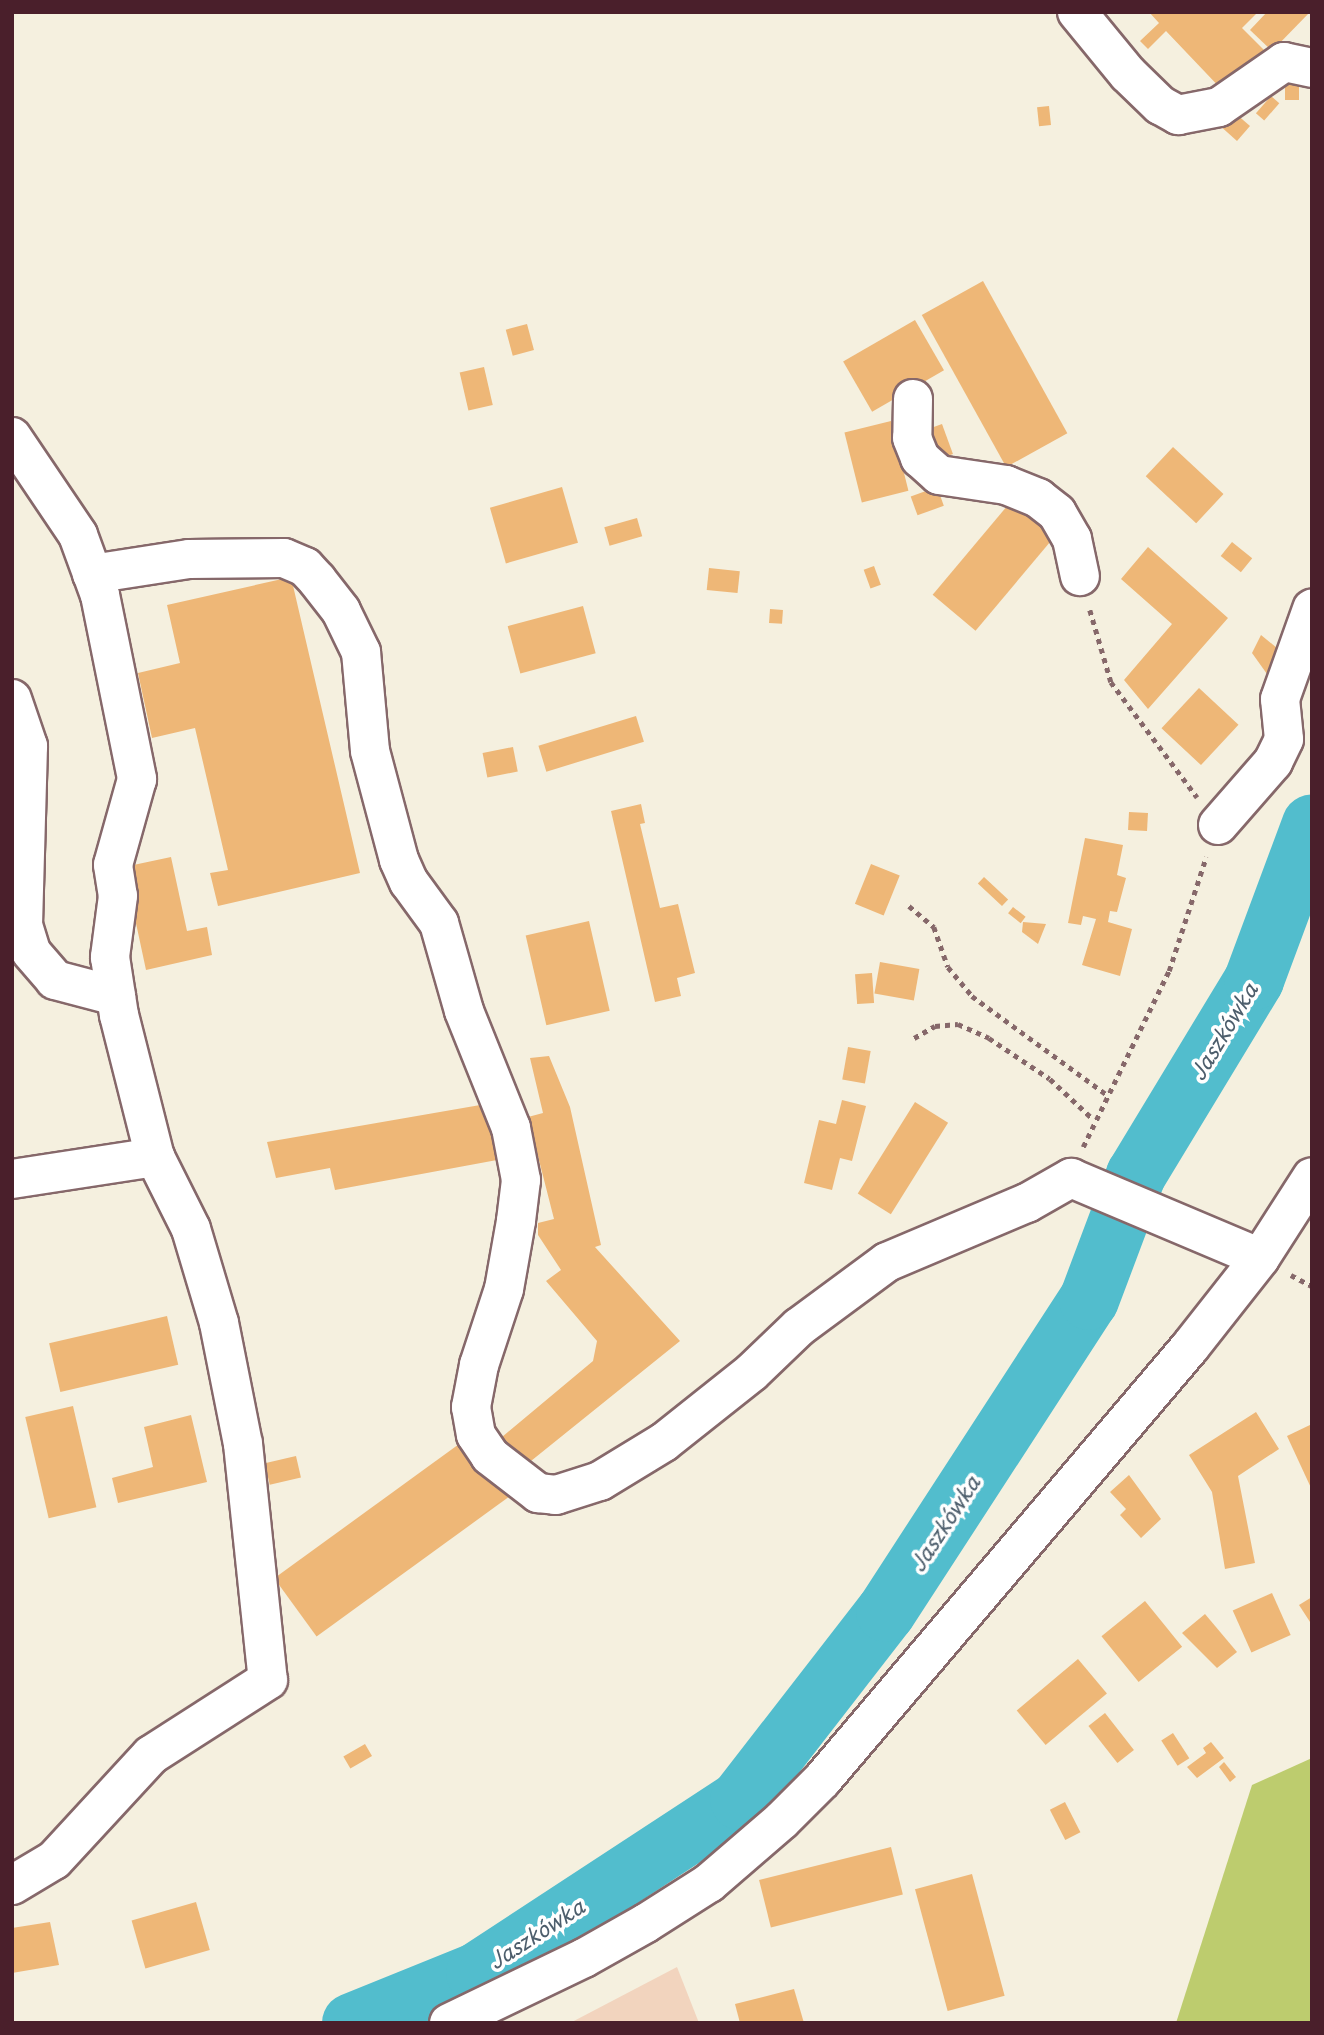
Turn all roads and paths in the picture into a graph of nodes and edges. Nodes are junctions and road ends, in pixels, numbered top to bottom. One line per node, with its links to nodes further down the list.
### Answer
1 (1077, 12): 2 (street)
2 (1312, 68)
3 (913, 398): 6 (street)
4 (12, 437): 5 (street)
5 (92, 574): 12 (street); 19 (street)
6 (1080, 576): 9 (path)
7 (1312, 609): 9 (street)
8 (12, 699): 11 (street)
9 (1217, 825): 14 (path)
10 (909, 906): 14 (path)
11 (18, 918): 12 (street)
12 (116, 996): 16 (street)
13 (914, 1038): 15 (path)
14 (1106, 1094): 15 (path)
15 (1093, 1119): 19 (path)
16 (155, 1157): 18 (street); 21 (street)
17 (1312, 1177): 20 (street)
18 (12, 1179)
19 (1082, 1182): 20 (street)
20 (1260, 1258): 22 (street)
21 (12, 1885)
22 (449, 2023)

